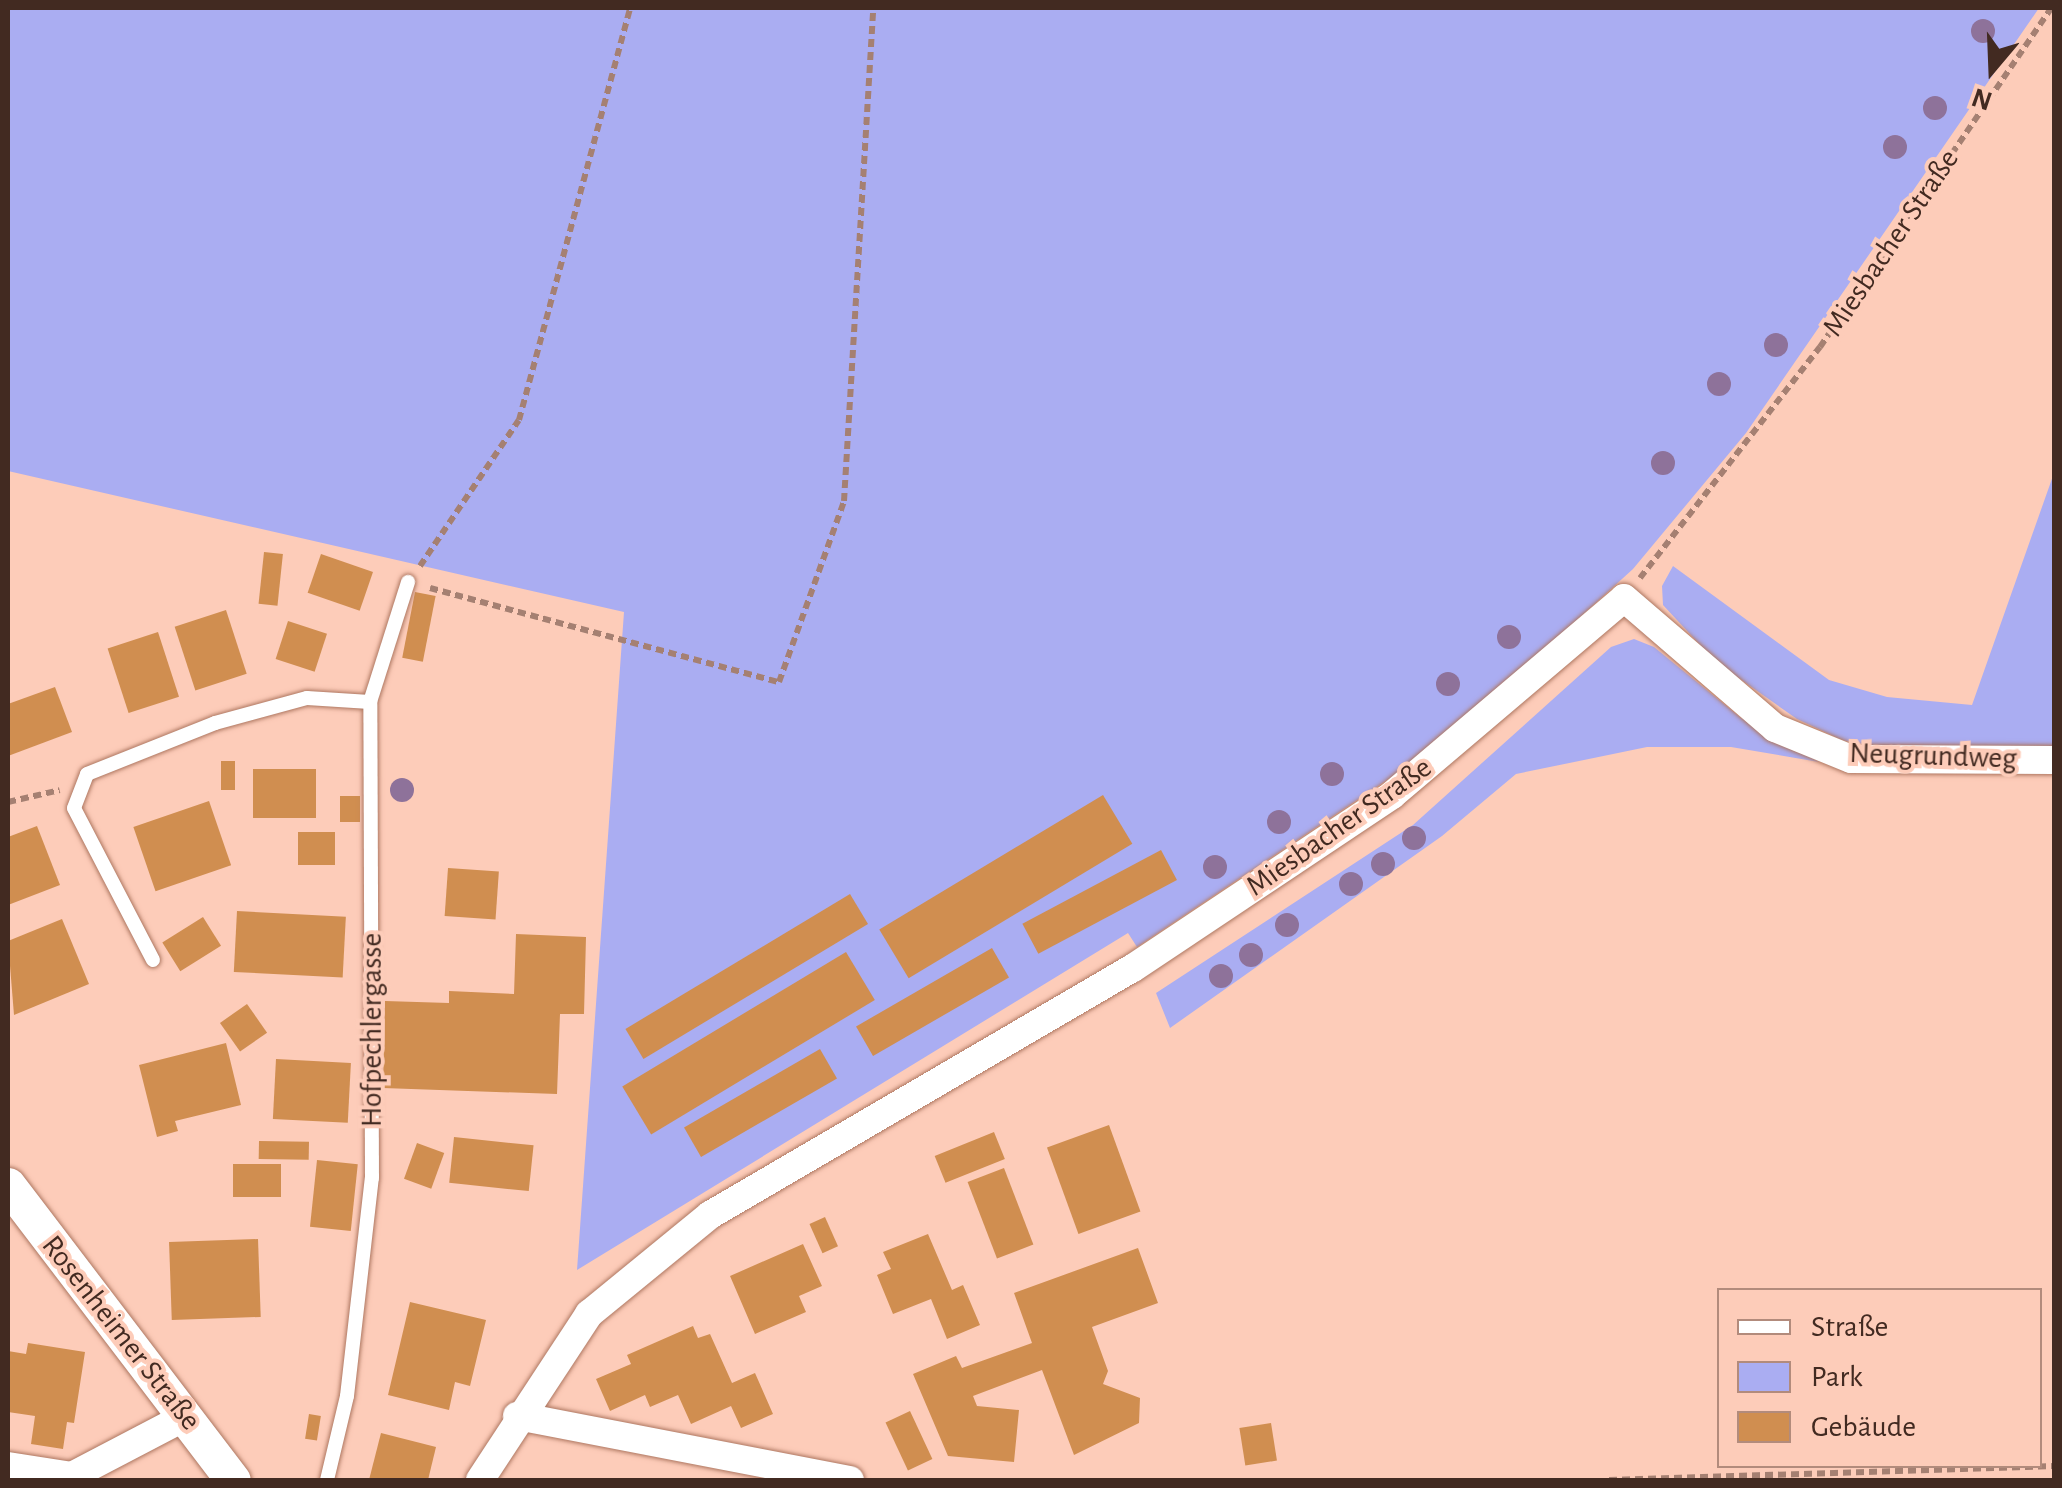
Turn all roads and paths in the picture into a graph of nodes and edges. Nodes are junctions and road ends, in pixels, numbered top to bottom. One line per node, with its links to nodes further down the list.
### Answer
1 (630, 8): 4 (path)
2 (873, 8): 4 (path)
3 (2051, 8): 5 (path, Miesbacher Straße)
4 (408, 582): 6 (lane, Hofpechlergasse)
5 (1624, 598): 7 (street, Neugrundweg); 13 (street, Miesbacher Straße)
6 (370, 702): 8 (lane); 17 (lane, Hofpechlergasse)
7 (2054, 760)
8 (76, 793): 9 (path); 10 (lane)
9 (8, 802)
10 (153, 960)
11 (8, 1185): 12 (street, Rosenheimer Straße)
12 (186, 1416): 14 (street); 16 (street, Rosenheimer Straße)
13 (518, 1416): 18 (street, Miesbacher Straße); 19 (street)
14 (8, 1466)
15 (1990, 1468): 20 (path)
16 (233, 1480)
17 (327, 1480)
18 (480, 1480)
19 (850, 1480)
20 (1609, 1480)

